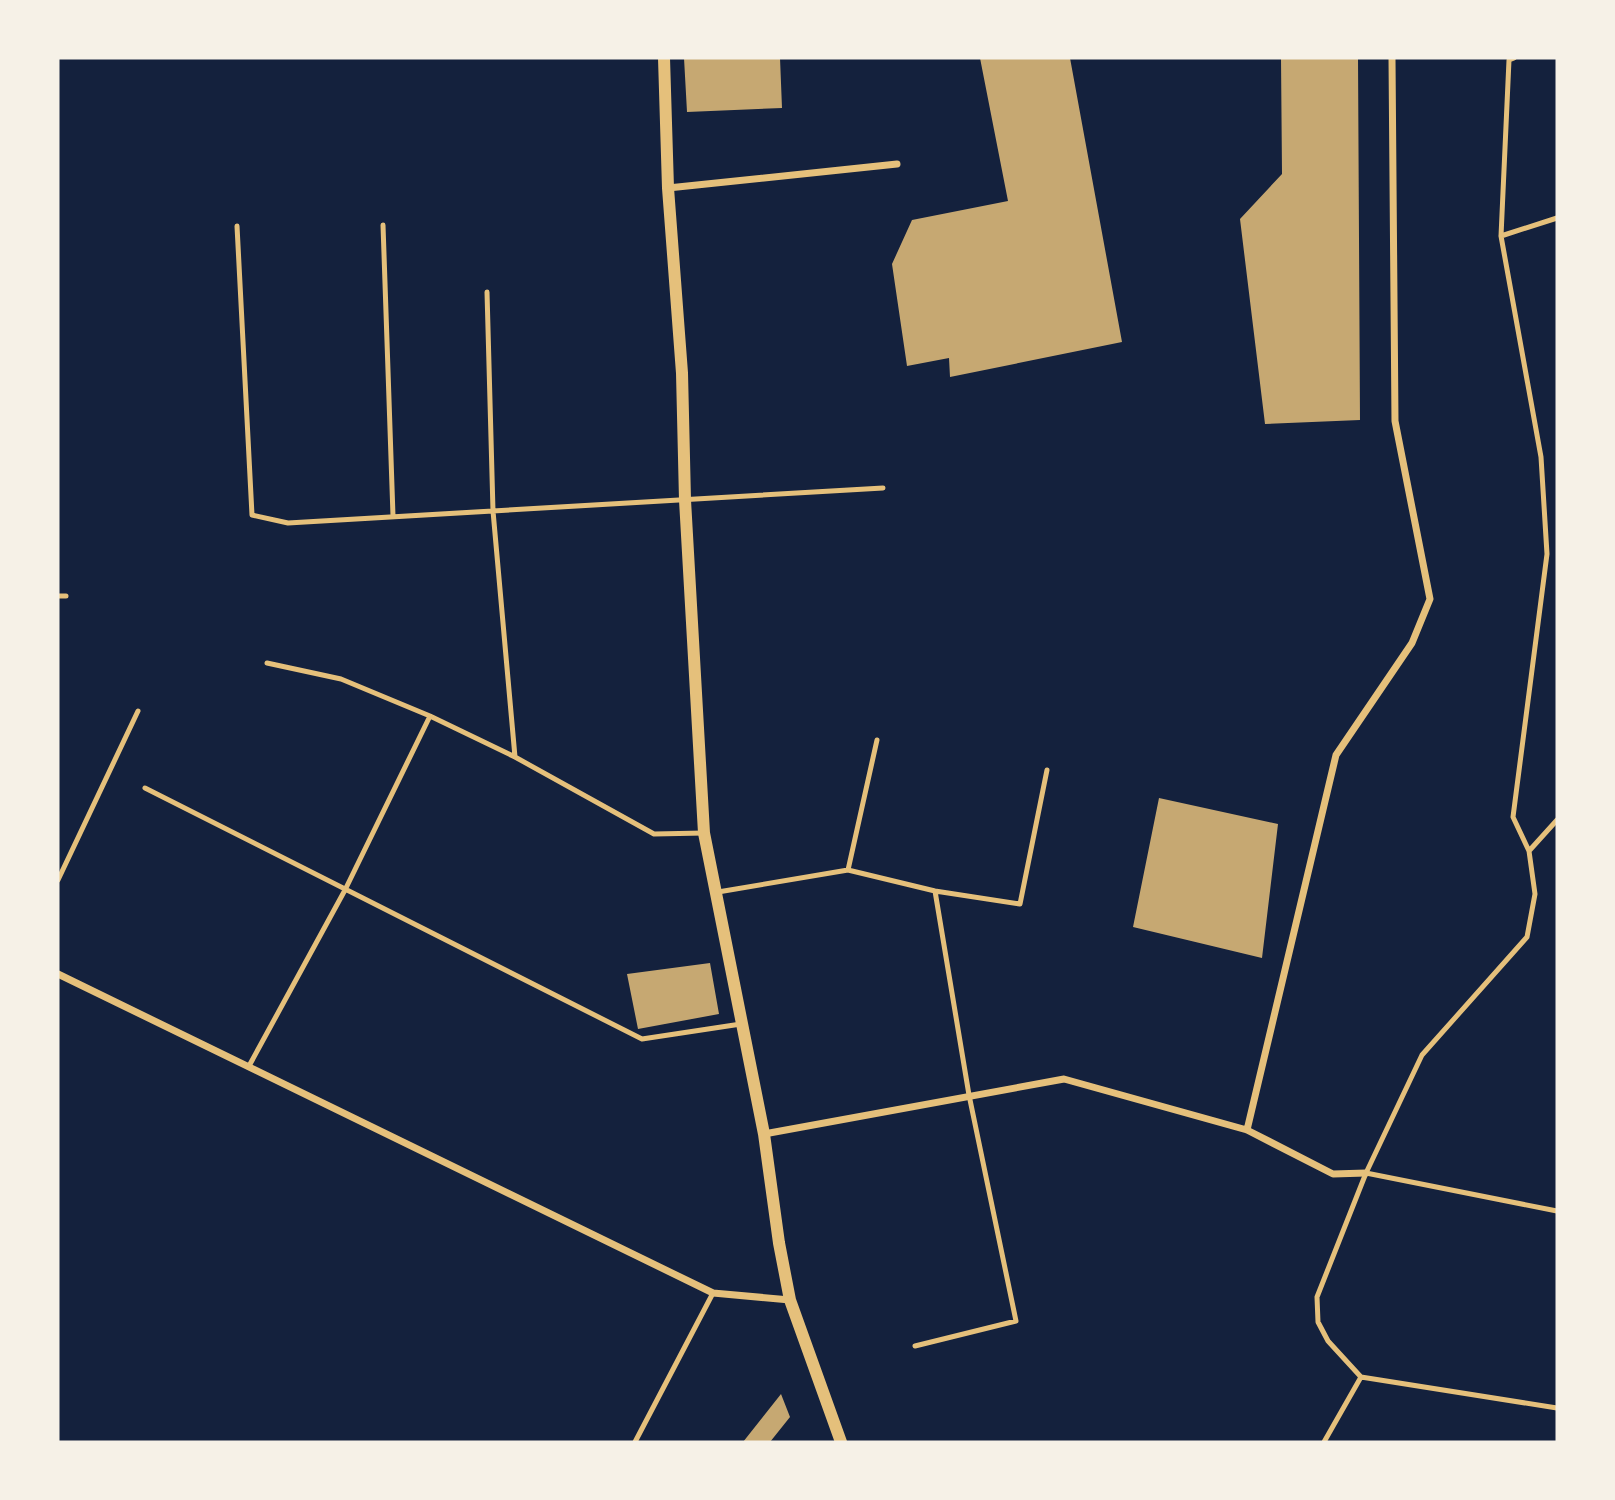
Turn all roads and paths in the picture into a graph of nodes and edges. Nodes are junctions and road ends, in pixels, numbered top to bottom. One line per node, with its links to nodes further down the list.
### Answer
1 (664, 58): 5 (street)
2 (1392, 58): 36 (street)
3 (1510, 59): 9 (lane)
4 (897, 164): 5 (street)
5 (668, 188): 12 (street)
6 (1557, 218): 9 (lane)
7 (383, 225): 14 (lane)
8 (237, 226): 14 (lane)
9 (1501, 236): 26 (lane)
10 (487, 292): 13 (lane)
11 (883, 488): 12 (lane)
12 (685, 500): 13 (lane); 25 (street)
13 (493, 511): 14 (lane); 21 (lane)
14 (393, 516)
15 (58, 596): 16 (lane)
16 (66, 596)
17 (267, 663): 19 (lane)
18 (138, 711): 28 (lane)
19 (430, 716): 21 (lane); 29 (lane)
20 (877, 740): 27 (lane)
21 (515, 757): 25 (lane)
22 (1047, 770): 30 (lane)
23 (145, 788): 29 (lane)
24 (1557, 820): 26 (lane)
25 (704, 833): 31 (street)
26 (1529, 851): 38 (lane)
27 (848, 870): 30 (lane); 31 (lane)
28 (58, 880)
29 (345, 890): 33 (lane); 34 (lane)
30 (935, 891): 35 (lane)
31 (715, 893): 33 (street)
32 (58, 974): 34 (street)
33 (741, 1024): 37 (street)
34 (249, 1066): 40 (street)
35 (969, 1096): 36 (street); 37 (street); 42 (lane)
36 (1247, 1130): 38 (street)
37 (764, 1134): 41 (street)
38 (1366, 1173): 39 (lane); 43 (lane)
39 (1557, 1211)
40 (713, 1293): 41 (street); 45 (lane)
41 (790, 1300): 46 (street)
42 (915, 1346)
43 (1361, 1377): 44 (lane); 47 (lane)
44 (1557, 1408)
45 (635, 1442)
46 (841, 1442)
47 (1324, 1442)

